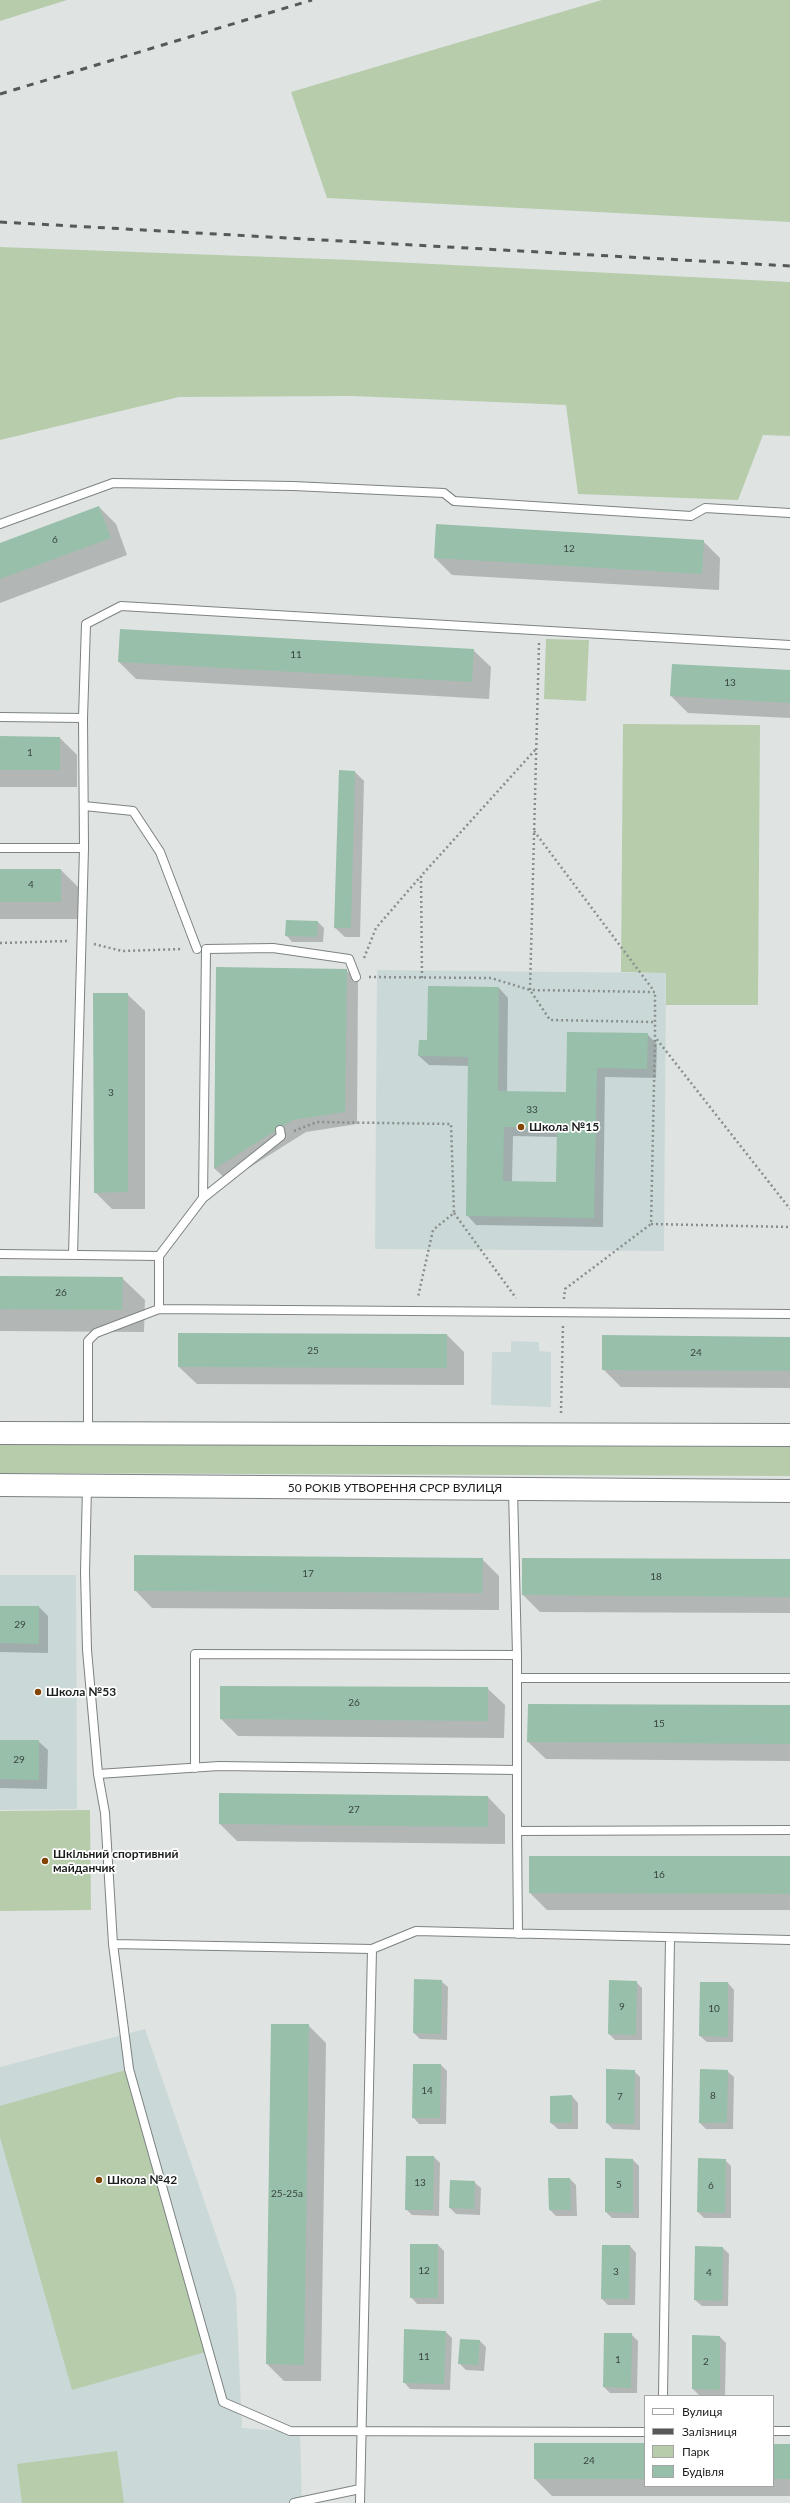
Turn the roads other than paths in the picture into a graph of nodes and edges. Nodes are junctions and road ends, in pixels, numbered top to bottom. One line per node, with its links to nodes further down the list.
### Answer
1 (790, 513): 2 (lane)
2 (0, 524)
3 (790, 645): 5 (lane)
4 (0, 717): 5 (lane)
5 (83, 718): 6 (lane)
6 (84, 806): 8 (lane); 9 (lane)
7 (0, 848): 8 (lane)
8 (84, 848): 14 (lane)
9 (197, 949)
10 (356, 977): 12 (lane)
11 (280, 1133): 12 (lane)
12 (203, 1198): 15 (lane)
13 (0, 1254): 14 (lane)
14 (73, 1255): 15 (lane)
15 (159, 1256): 16 (lane)
16 (159, 1309): 17 (lane); 19 (lane)
17 (790, 1314)
18 (0, 1433): 19 (main road)
19 (88, 1433): 20 (main road)
20 (790, 1435)
21 (0, 1485): 22 (main road, 50 РОКІВ УТВОРЕННЯ СРСР ВУЛИЦЯ)
22 (88, 1486): 23 (main road, 50 РОКІВ УТВОРЕННЯ СРСР ВУЛИЦЯ); 30 (lane)
23 (513, 1489): 24 (main road, 50 РОКІВ УТВОРЕННЯ СРСР ВУЛИЦЯ); 25 (lane)
24 (790, 1491)
25 (517, 1655): 26 (lane); 28 (lane)
26 (517, 1678): 27 (lane); 29 (lane)
27 (790, 1678)
28 (195, 1768): 29 (lane); 30 (lane)
29 (517, 1770): 32 (lane)
30 (98, 1774): 36 (lane)
31 (790, 1830): 32 (lane)
32 (517, 1831): 33 (lane)
33 (518, 1934): 34 (lane); 37 (lane)
34 (670, 1938): 35 (lane); 38 (lane)
35 (790, 1940)
36 (113, 1944): 37 (lane); 41 (lane)
37 (372, 1949): 41 (lane)
38 (663, 2395)
39 (774, 2431): 40 (lane)
40 (790, 2431)
41 (361, 2432): 42 (lane); 43 (lane)
42 (644, 2432)
43 (360, 2489): 44 (lane); 45 (lane)
44 (294, 2503)
45 (360, 2503)

